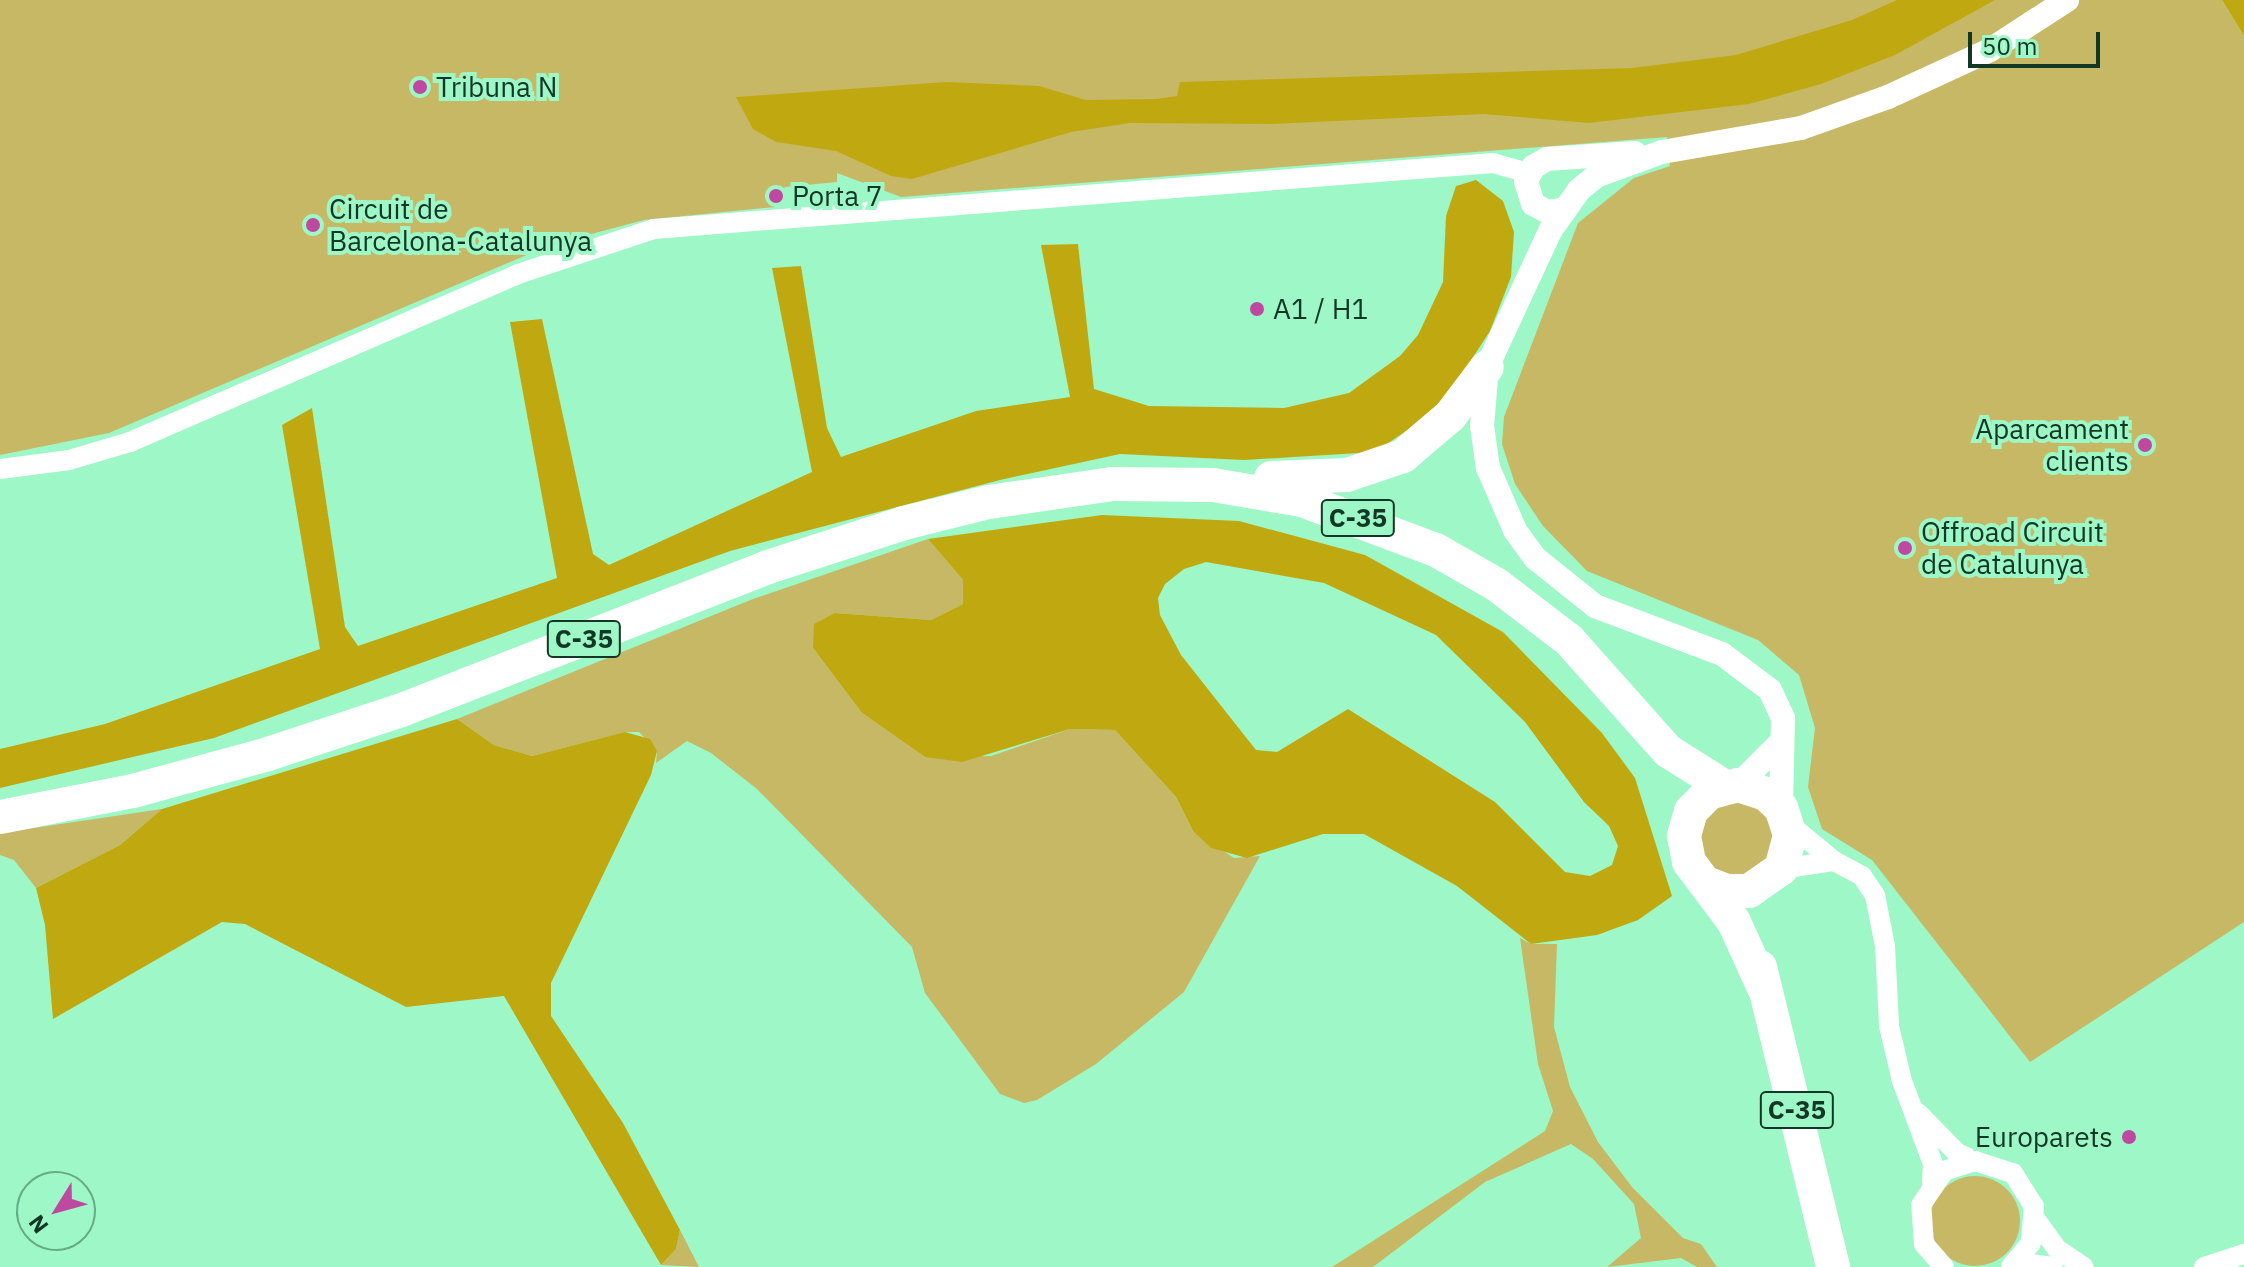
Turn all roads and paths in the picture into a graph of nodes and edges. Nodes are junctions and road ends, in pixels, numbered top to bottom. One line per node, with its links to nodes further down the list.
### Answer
1 (2067, 0): 2 (street)
2 (1662, 152): 3 (street); 5 (street)
3 (1563, 160): 4 (street); 5 (street)
4 (1528, 173): 6 (street); 9 (street)
5 (1572, 200): 6 (street); 7 (street)
6 (1540, 209): 7 (street)
7 (1533, 266): 8 (street)
8 (1487, 367): 10 (highway); 12 (street)
9 (0, 469)
10 (1171, 483): 11 (highway, C-35); 15 (highway, C-35)
11 (1645, 727): 13 (highway, C-35); 16 (highway, C-35)
12 (1781, 742): 13 (street); 14 (street)
13 (1732, 786): 14 (highway, C-35); 16 (highway)
14 (1784, 815): 17 (street); 18 (highway, C-35)
15 (0, 817)
16 (1685, 827): 19 (highway, C-35)
17 (1834, 861): 18 (street); 21 (street)
18 (1775, 876): 19 (highway); 20 (highway, C-35)
19 (1706, 883): 20 (highway, C-35)
20 (1764, 988): 28 (highway, C-35)
21 (1914, 1108): 22 (street); 23 (street)
22 (1975, 1161): 23 (street); 24 (street)
23 (1932, 1182): 26 (street)
24 (2036, 1220): 27 (street); 30 (street)
25 (2244, 1254): 31 (street)
26 (1936, 1263)
27 (2014, 1265): 29 (street)
28 (1833, 1267)
29 (2053, 1267)
30 (2084, 1267)
31 (2204, 1267)

